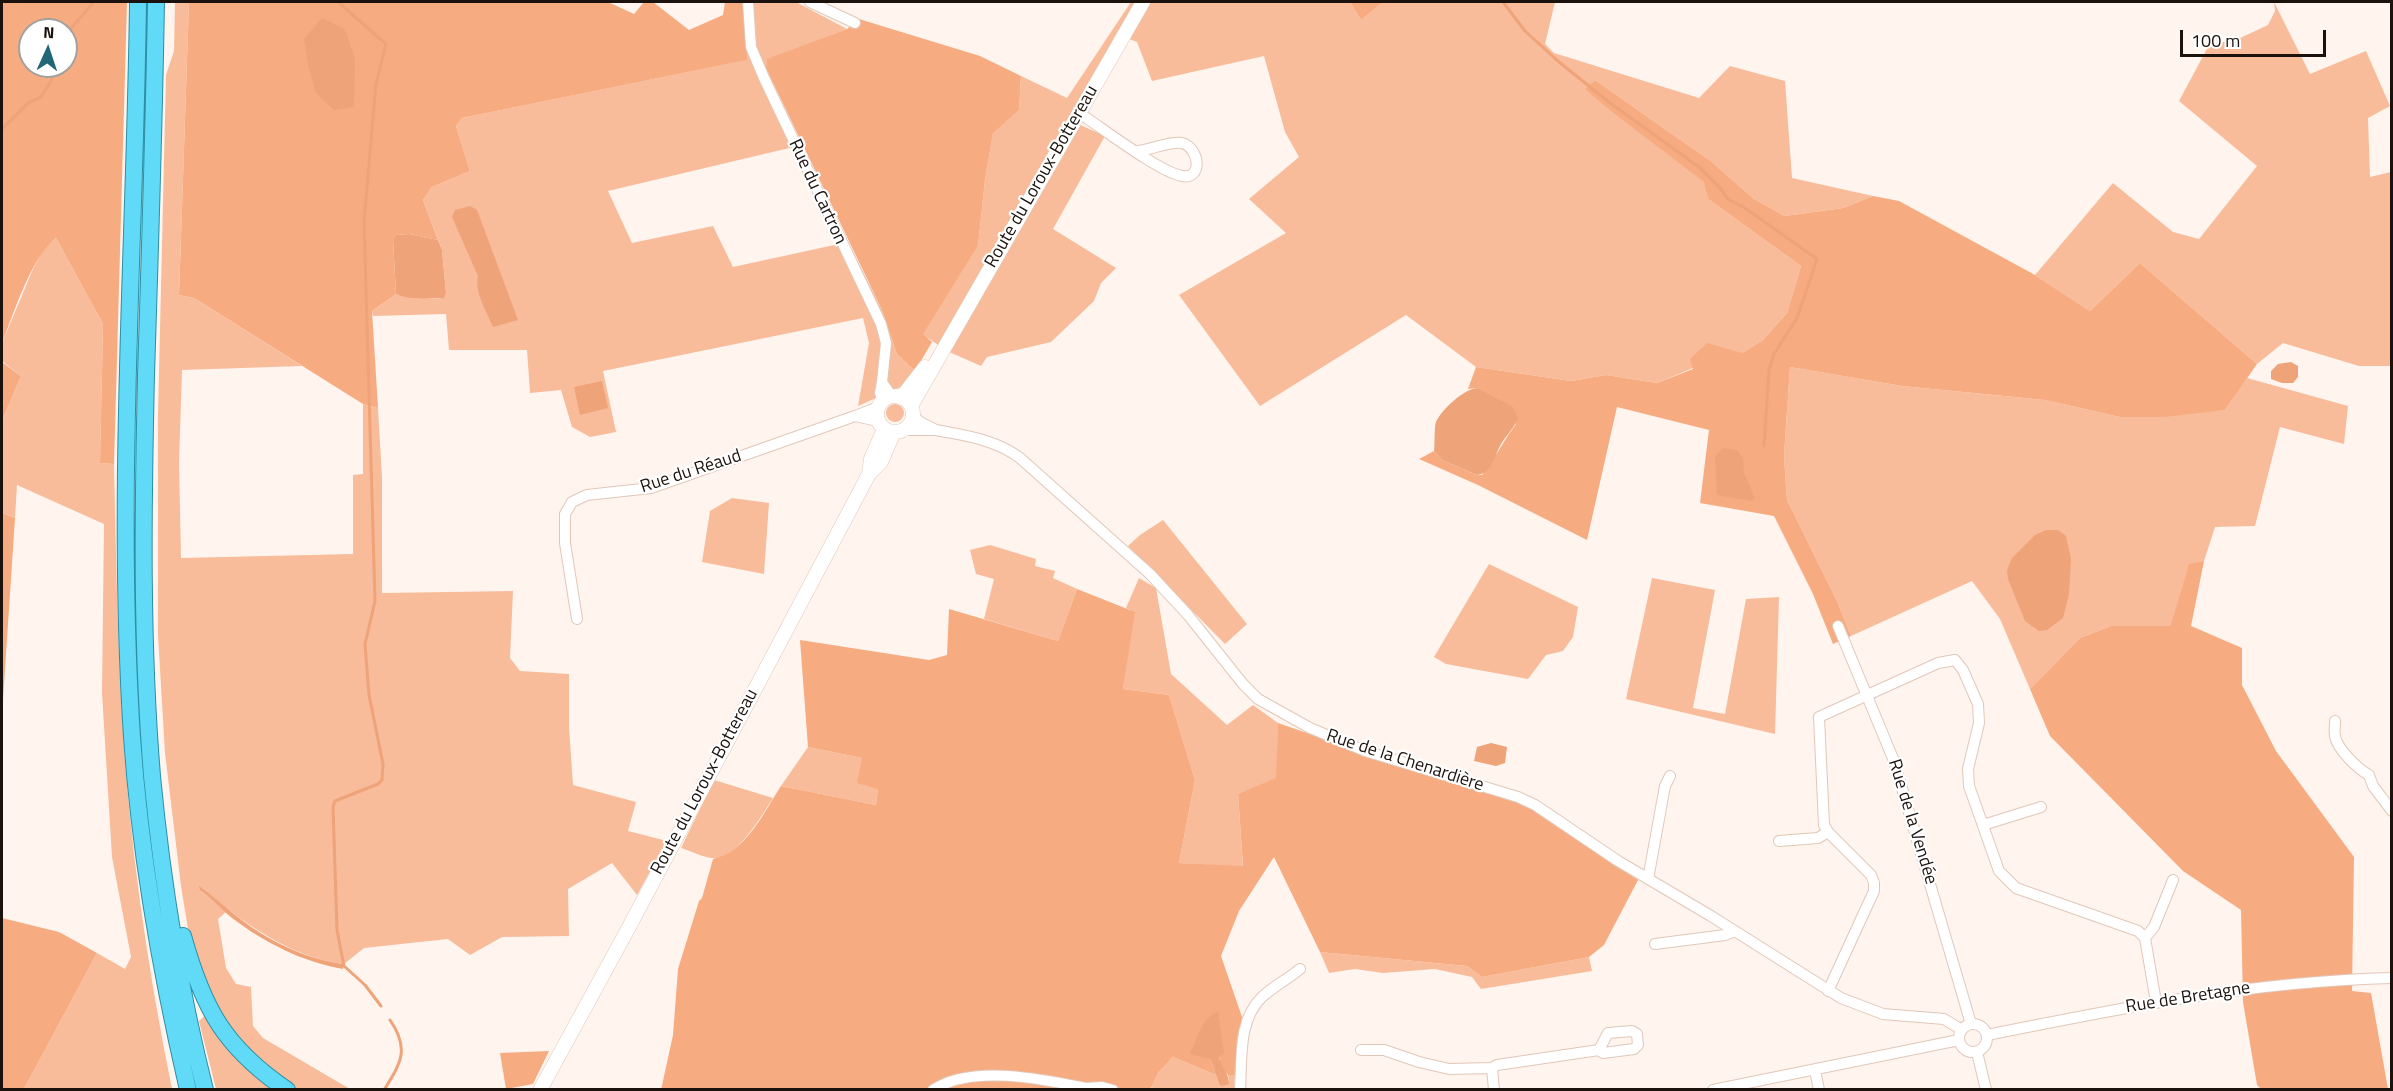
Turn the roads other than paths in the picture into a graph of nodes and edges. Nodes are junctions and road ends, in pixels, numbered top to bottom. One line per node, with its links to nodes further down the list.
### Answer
1 (138, 2): 38 (highway)
2 (156, 2): 20 (highway)
3 (748, 2): 9 (street, Rue du Cartron)
4 (810, 2): 6 (street)
5 (1143, 2): 7 (main road, Route du Loroux-Bottereau)
6 (855, 23)
7 (1079, 113): 8 (street); 9 (main road, Route du Loroux-Bottereau)
8 (1137, 152): 8 (street)
9 (894, 414): 10 (street, Rue de la Chenardière); 10 (street, Rue de la Chenardière); 11 (street, Rue du Réaud); 41 (main road, Route du Loroux-Bottereau)
10 (936, 430): 22 (street, Rue de la Chenardière)
11 (577, 619)
12 (1838, 626): 13 (street, Rue de la Vendée)
13 (1867, 696): 18 (street); 19 (street); 31 (street, Rue de la Vendée)
14 (2335, 721): 17 (street)
15 (1671, 776): 22 (street)
16 (2041, 807): 18 (street)
17 (2391, 811)
18 (1983, 825): 25 (street)
19 (1828, 832): 21 (street); 29 (street)
20 (159, 834): 39 (highway); 40 (highway)
21 (1779, 841)
22 (1648, 879): 24 (street, Rue de la Chenardière)
23 (2173, 880): 25 (street)
24 (1735, 931): 26 (street); 29 (street, Rue de la Chenardière)
25 (2145, 938): 30 (street)
26 (1654, 944)
27 (1300, 969): 45 (street)
28 (2391, 978): 30 (street, Rue de Bretagne)
29 (1828, 991): 31 (street, Rue de la Chenardière)
30 (2156, 1002): 32 (street, Rue de Bretagne)
31 (1964, 1031): 32 (street); 35 (street); 37 (street)
32 (1987, 1035): 35 (street)
33 (1361, 1050): 36 (street)
34 (1599, 1050): 36 (street)
35 (1977, 1052): 49 (street)
36 (1492, 1068): 46 (street)
37 (1815, 1070): 47 (street); 48 (street)
38 (188, 1089)
39 (205, 1089)
40 (287, 1089)
41 (540, 1089)
42 (933, 1089): 43 (street)
43 (1088, 1089): 44 (street)
44 (1113, 1089)
45 (1240, 1089)
46 (1494, 1089)
47 (1713, 1089)
48 (1819, 1089)
49 (1986, 1089)

